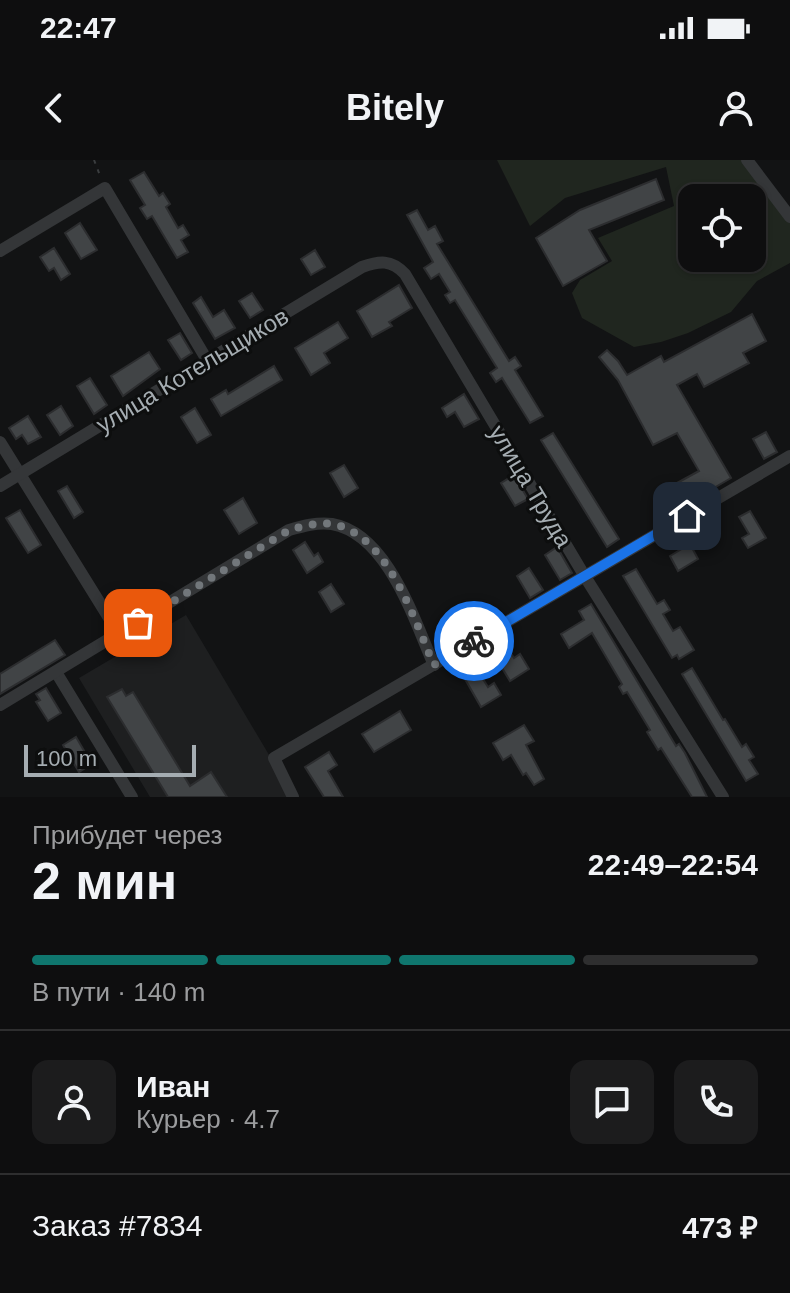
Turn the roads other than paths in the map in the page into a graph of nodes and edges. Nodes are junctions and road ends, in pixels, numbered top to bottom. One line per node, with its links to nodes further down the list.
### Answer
1 (747, 160): 2 (street)
2 (790, 217)
3 (0, 251): 5 (street)
4 (387, 262): 5 (street, улица Котельщиков); 10 (street, улица Труда)
5 (207, 360): 8 (street, улица Котельщиков)
6 (0, 442): 8 (street)
7 (790, 456): 10 (street)
8 (19, 474): 9 (street, улица Котельщиков); 11 (street)
9 (0, 486)
10 (584, 575): 12 (street); 17 (street, улица Труда)
11 (119, 634): 12 (street); 13 (street)
12 (434, 665): 16 (street)
13 (56, 672): 14 (street); 15 (street)
14 (0, 705)
15 (132, 797)
16 (293, 797)
17 (723, 797)

